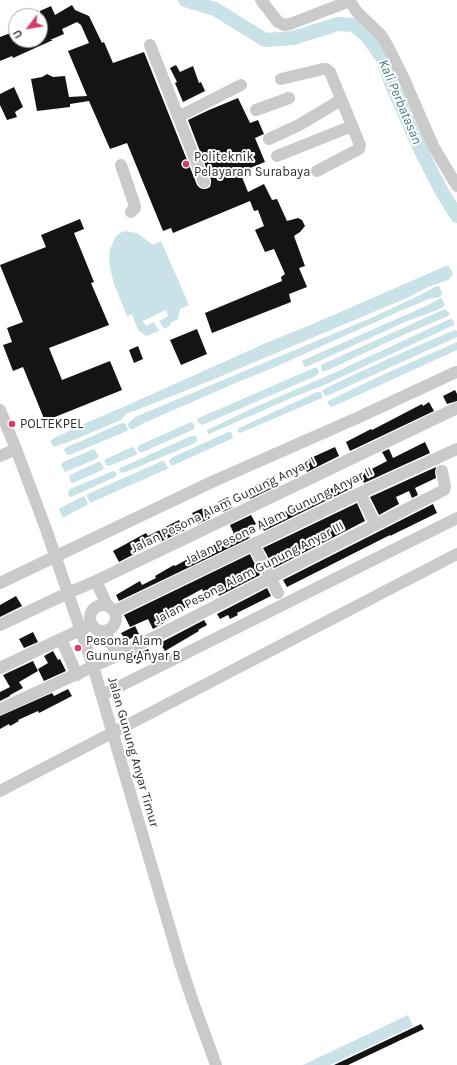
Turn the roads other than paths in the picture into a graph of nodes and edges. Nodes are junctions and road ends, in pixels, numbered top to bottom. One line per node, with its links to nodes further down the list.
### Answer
1 (261, 0): 2 (street)
2 (344, 3): 16 (street)
3 (150, 45): 9 (street)
4 (281, 79): 7 (street)
5 (241, 85): 9 (street)
6 (289, 98): 8 (street)
7 (341, 100): 10 (street); 11 (street)
8 (256, 110)
9 (178, 117): 15 (street)
10 (352, 126): 12 (street); 14 (street)
11 (269, 139)
12 (277, 156)
13 (121, 165): 17 (street)
14 (317, 170)
15 (204, 182)
16 (457, 186)
17 (131, 212)
18 (456, 372): 30 (street)
19 (457, 408): 32 (street, Jalan Pesona Alam Gunung Anyar I)
20 (0, 410): 21 (street, Jalan Gunung Anyar Timur)
21 (16, 449): 23 (street); 30 (street, Jalan Gunung Anyar Timur)
22 (457, 449): 25 (street, Jalan Pesona Alam Gunung Anyar II)
23 (0, 456)
24 (442, 471): 27 (street, Jalan Pesona Alam Gunung Anyar III)
25 (360, 493): 27 (street); 28 (street, Jalan Pesona Alam Gunung Anyar II)
26 (457, 518): 46 (street)
27 (375, 524): 31 (street, Jalan Pesona Alam Gunung Anyar III)
28 (253, 544): 31 (street); 36 (street, Jalan Pesona Alam Gunung Anyar II)
29 (457, 554): 48 (street)
30 (55, 556): 33 (street); 34 (street, Jalan Gunung Anyar Timur)
31 (271, 578): 35 (street); 42 (street, Jalan Pesona Alam Gunung Anyar III)
32 (96, 581): 34 (street, Jalan Pesona Alam Gunung Anyar I); 36 (street)
33 (0, 583)
34 (68, 593): 38 (street, Jalan Pesona Alam Gunung Anyar I); 39 (street, Jalan Gunung Anyar Timur)
35 (278, 594)
36 (111, 608): 37 (street); 40 (street)
37 (91, 624): 39 (street); 40 (street)
38 (0, 625)
39 (80, 630): 41 (street); 43 (street, Jalan Gunung Anyar Timur)
40 (104, 631): 42 (street)
41 (61, 639): 44 (street); 45 (street)
42 (118, 655): 43 (street, Jalan Pesona Alam Gunung Anyar III)
43 (93, 666): 45 (street, Jalan Pesona Alam Gunung Anyar III); 46 (street, Jalan Gunung Anyar Timur)
44 (0, 668)
45 (76, 675): 47 (street, Jalan Pesona Alam Gunung Anyar III)
46 (102, 696): 48 (street, Jalan Gunung Anyar Timur)
47 (0, 709)
48 (112, 732): 49 (street); 50 (street, Jalan Gunung Anyar Timur)
49 (0, 791)
50 (216, 1065)

